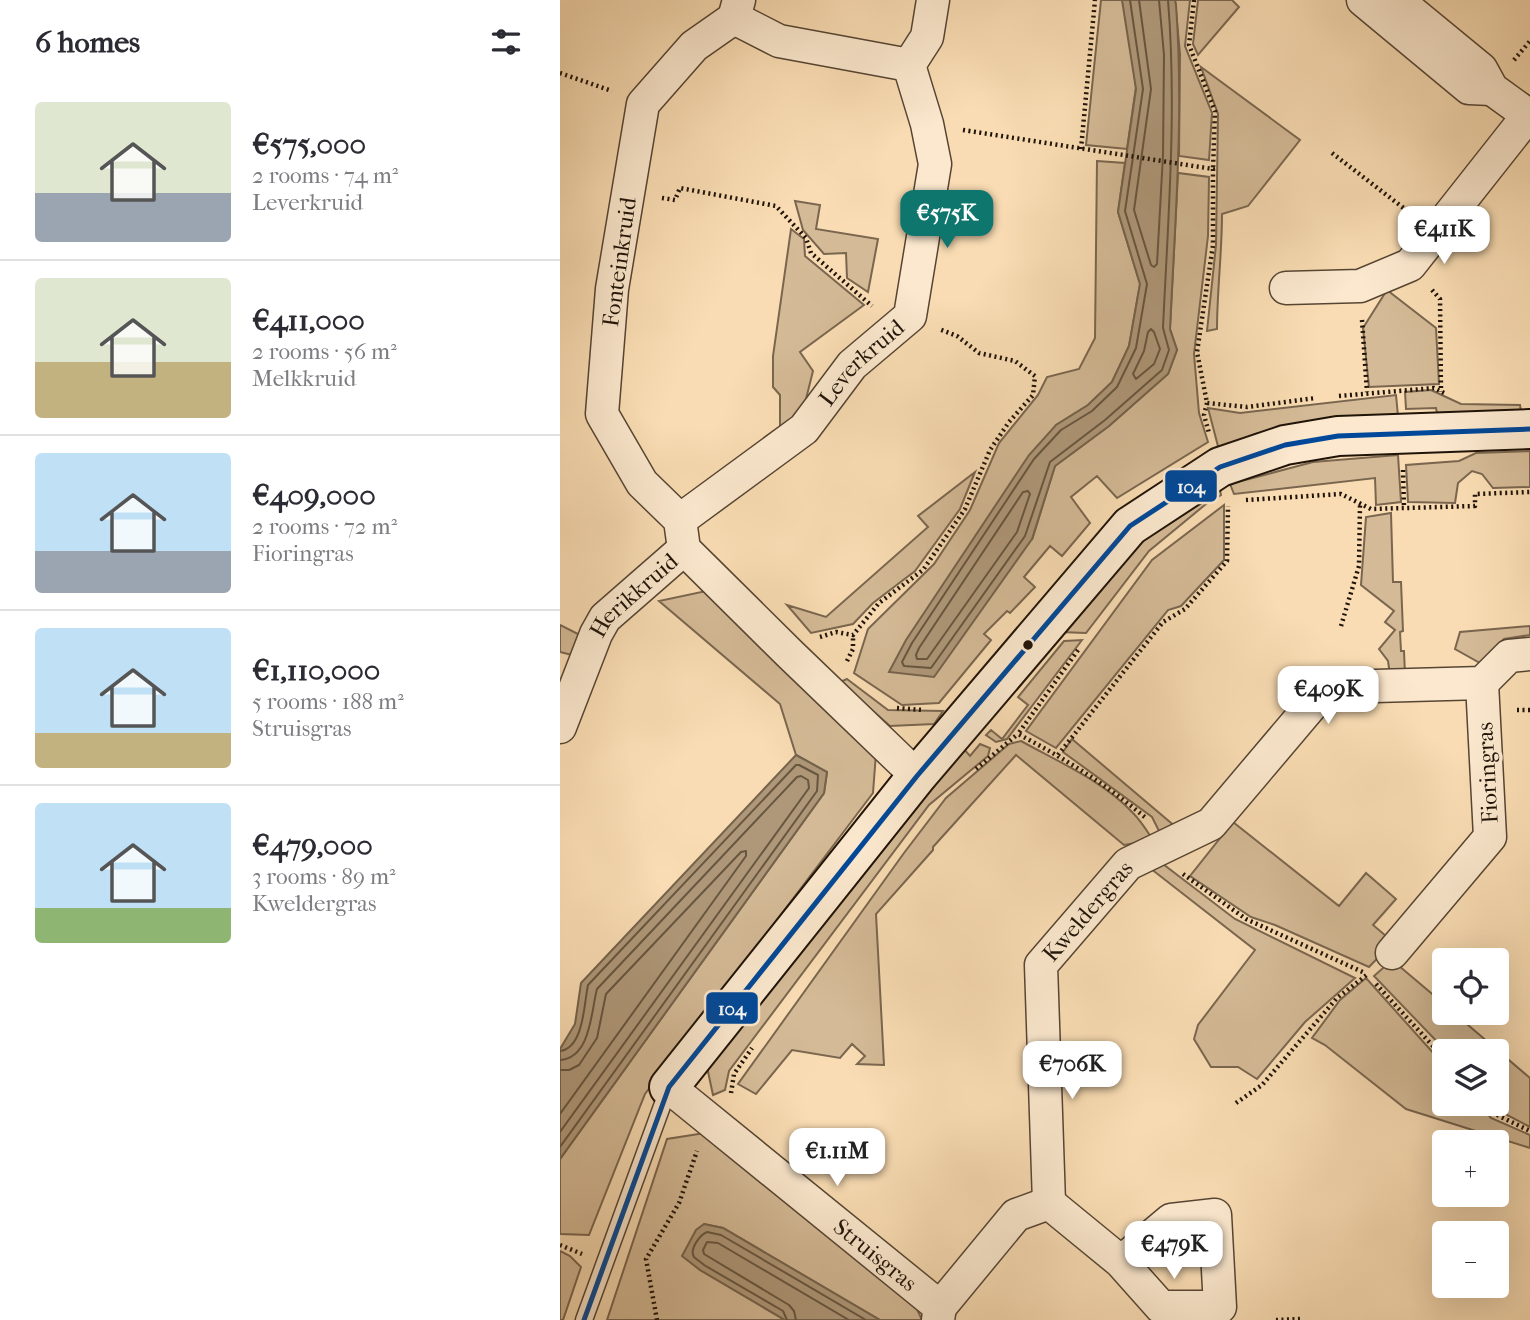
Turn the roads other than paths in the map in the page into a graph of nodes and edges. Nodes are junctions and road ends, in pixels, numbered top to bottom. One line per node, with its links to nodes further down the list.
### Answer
1 (933, 0): 5 (street)
2 (1363, 0): 6 (street)
3 (1397, 0): 6 (street)
4 (737, 9): 5 (street); 10 (street, Fonteinkruid)
5 (909, 65): 10 (street, Leverkruid)
6 (1492, 89): 7 (street)
7 (1529, 114): 8 (street)
8 (1286, 288)
9 (1530, 429): 14 (street)
10 (682, 535): 13 (street, Herikkruid); 14 (street, Fonteinkruid)
11 (1530, 654): 12 (street)
12 (1482, 683): 15 (street, Fioringras); 17 (street, Kweldergras)
13 (560, 727)
14 (917, 776): 16 (street)
15 (1392, 953)
16 (669, 1087): 19 (street, Struisgras); 20 (lane)
17 (1049, 1203): 18 (street); 19 (street)
18 (1121, 1262)
19 (939, 1313)
20 (584, 1320)

